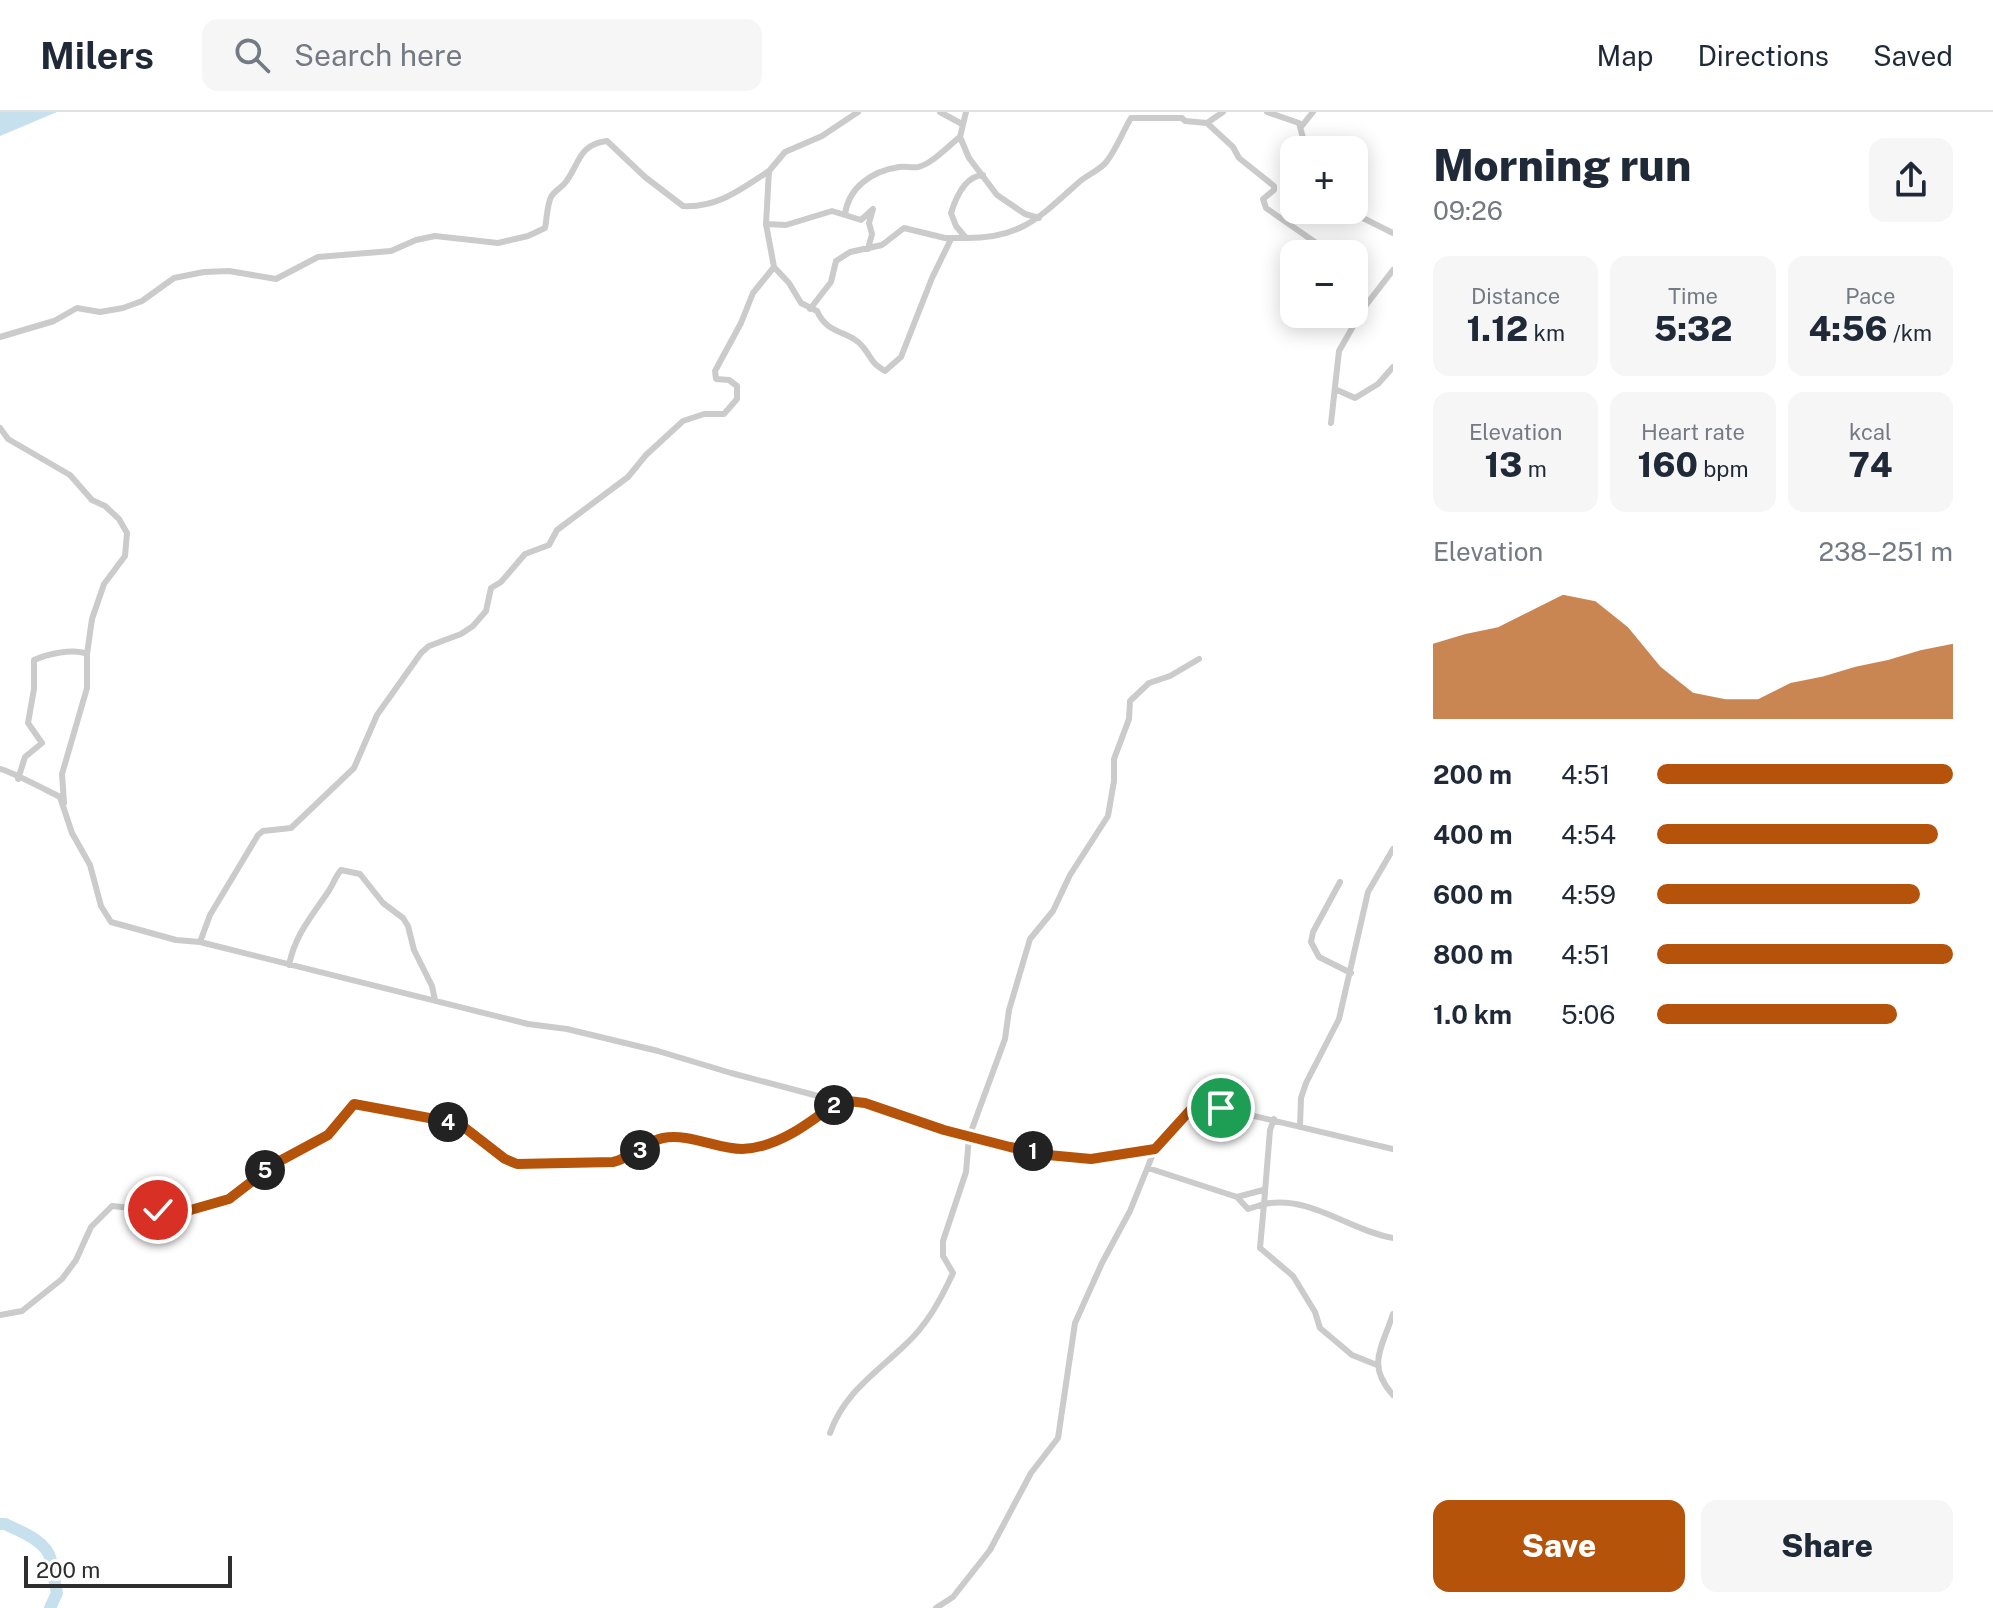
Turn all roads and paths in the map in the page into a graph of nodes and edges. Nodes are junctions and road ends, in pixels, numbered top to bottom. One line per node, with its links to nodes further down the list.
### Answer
1 (858, 112): 13 (street)
2 (940, 112): 9 (street)
3 (966, 112): 9 (street)
4 (1223, 112): 8 (street)
5 (1267, 112): 10 (street)
6 (1313, 112): 10 (street)
7 (1142, 115): 8 (street); 16 (street)
8 (1207, 123): 22 (street)
9 (962, 124): 12 (street)
10 (1301, 127): 11 (street)
11 (1303, 136)
12 (960, 137): 14 (street); 15 (street)
13 (769, 171): 18 (street); 29 (street)
14 (983, 175): 16 (street); 20 (street)
15 (845, 214): 18 (street); 23 (street)
16 (1039, 218): 20 (street)
17 (1368, 220): 19 (street)
18 (766, 224): 24 (street)
19 (1393, 233)
20 (966, 238): 21 (street)
21 (951, 239): 23 (street); 27 (street)
22 (1314, 240)
23 (868, 249): 27 (street)
24 (774, 267): 27 (street); 41 (street)
25 (1393, 270): 26 (street)
26 (1368, 302)
27 (810, 309)
28 (1352, 328): 31 (street)
29 (0, 337)
30 (1393, 367): 31 (street)
31 (1337, 390): 32 (street)
32 (1331, 423)
33 (0, 428): 34 (street)
34 (87, 654): 37 (street); 38 (street)
35 (1199, 659): 48 (street)
36 (0, 769): 37 (street)
37 (18, 779): 38 (street)
38 (64, 808): 41 (street)
39 (1393, 849): 43 (street)
40 (1340, 882): 43 (street)
41 (200, 942): 42 (street)
42 (289, 965): 44 (street); 44 (street)
43 (1351, 973): 47 (street)
44 (435, 1000): 45 (street)
45 (840, 1100): 48 (street); 57 (street)
46 (1274, 1119): 47 (street); 49 (street); 52 (street)
47 (1300, 1126): 50 (street)
48 (969, 1137): 49 (street); 60 (street)
49 (1155, 1149): 51 (street)
50 (1393, 1149)
51 (1148, 1168): 53 (street); 61 (street)
52 (1263, 1190): 53 (street); 54 (street)
53 (1237, 1197): 54 (street)
54 (1264, 1204): 55 (street); 58 (street)
55 (1393, 1238)
56 (1393, 1314): 58 (street)
57 (0, 1315)
58 (1377, 1365): 59 (street)
59 (1393, 1395)
60 (830, 1433)
61 (936, 1608)

